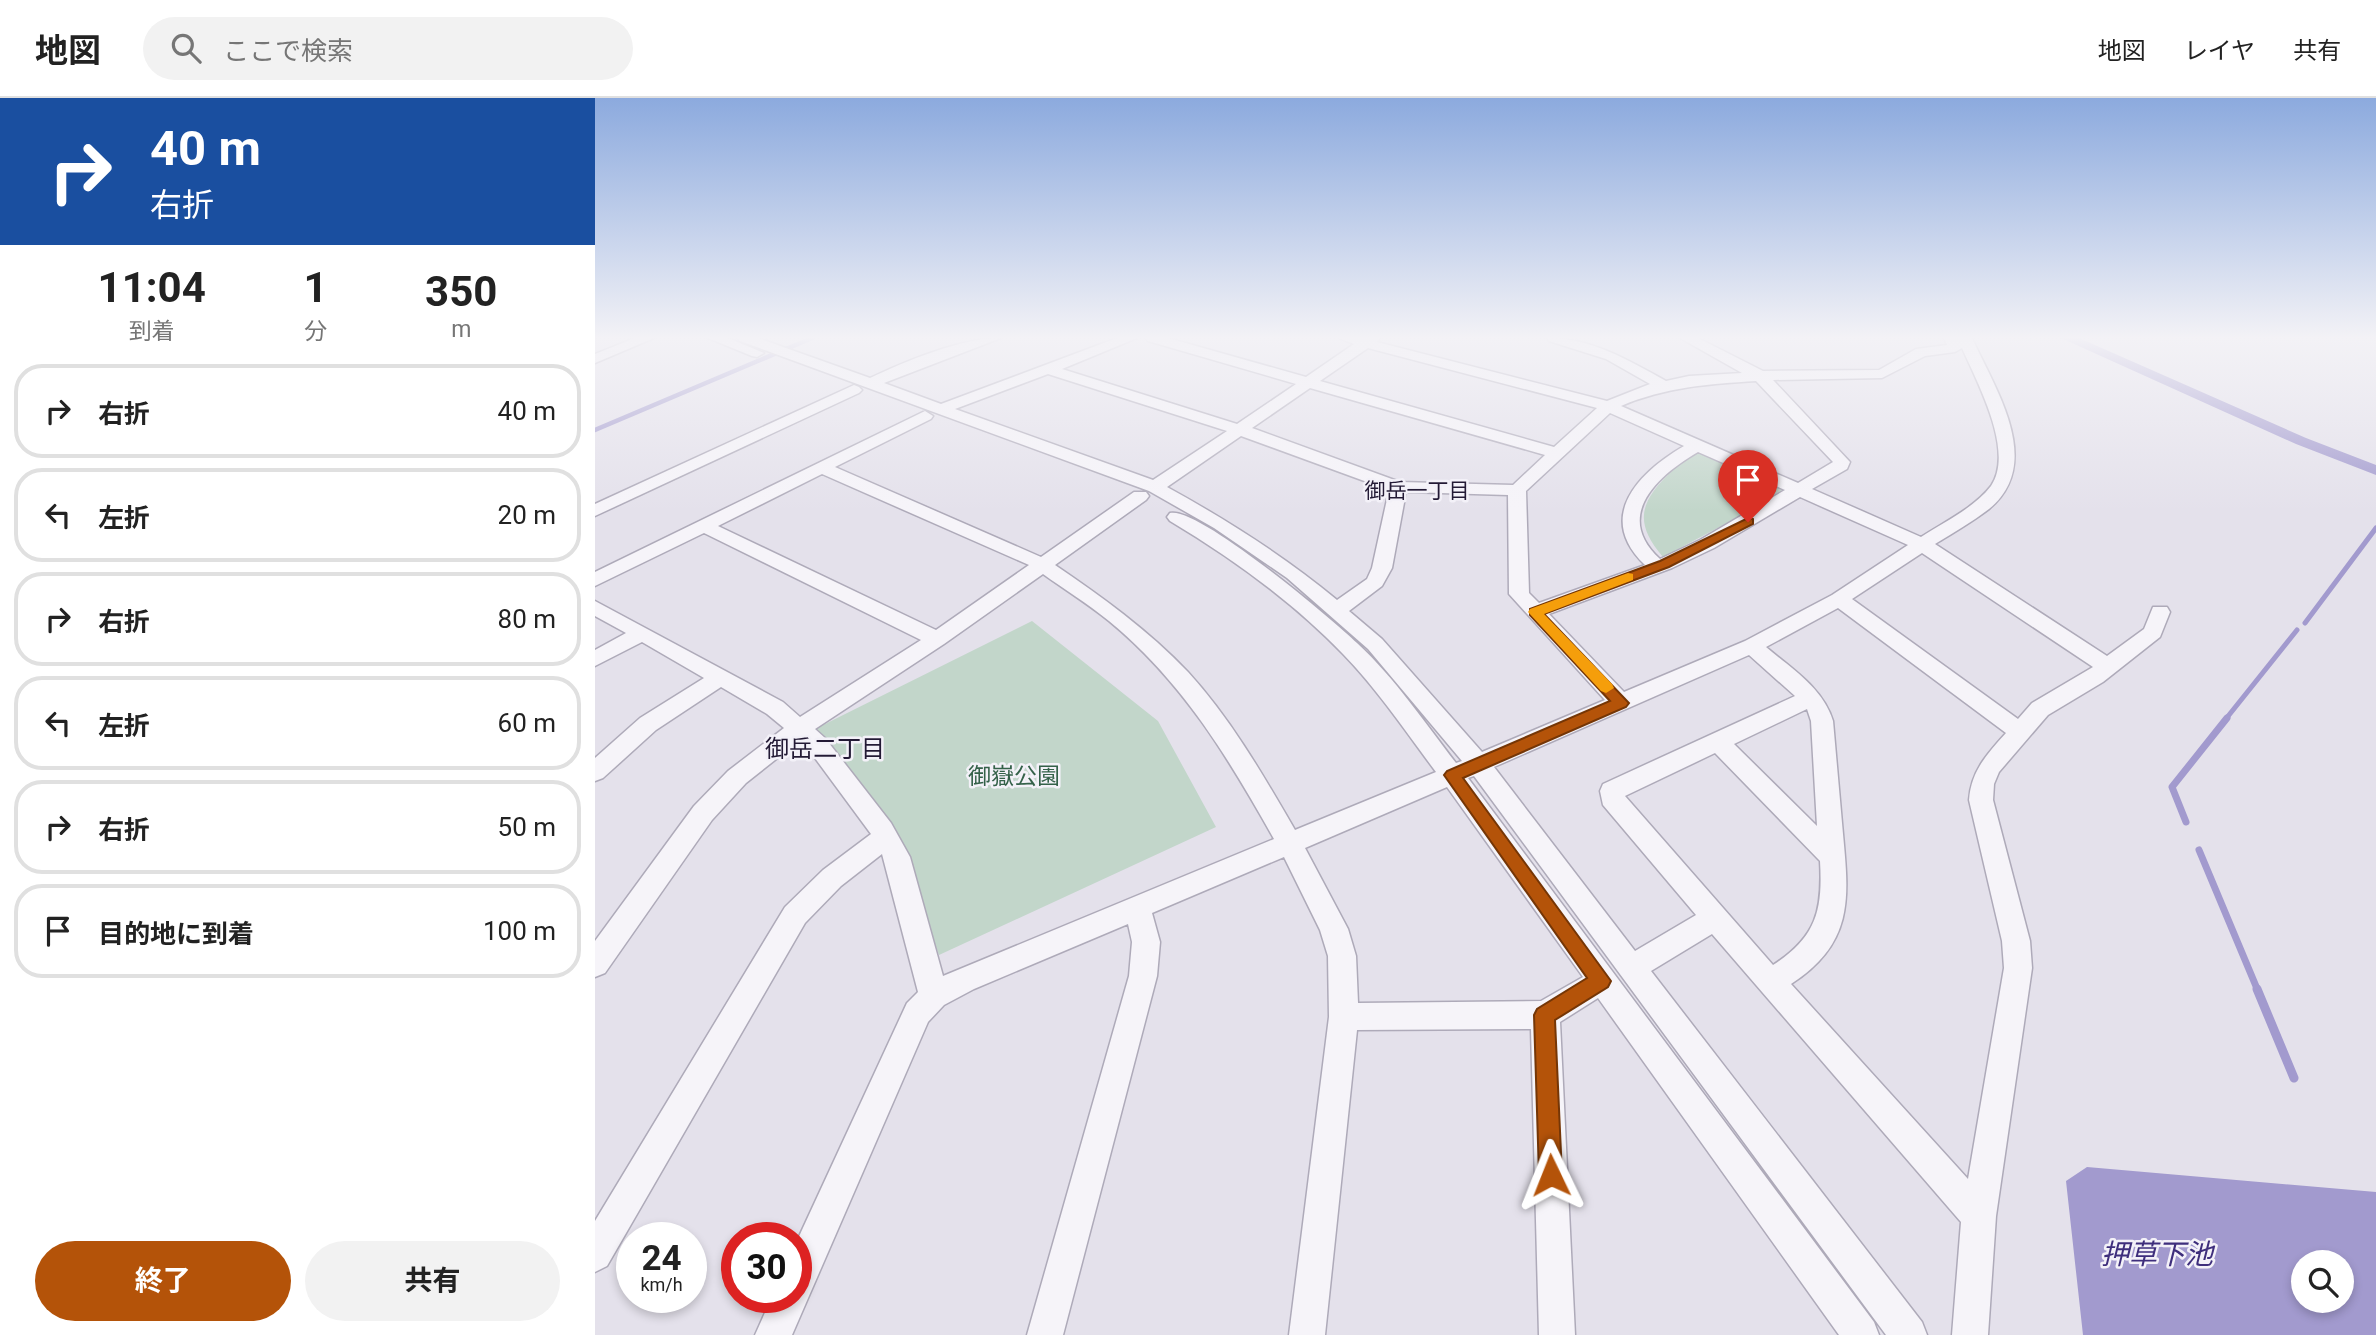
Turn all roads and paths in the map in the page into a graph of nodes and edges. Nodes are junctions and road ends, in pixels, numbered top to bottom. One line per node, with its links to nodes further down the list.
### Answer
1 (843, 396): 21 (street)
2 (889, 396): 12 (street)
3 (978, 396): 12 (street)
4 (1133, 396): 13 (street)
5 (1290, 396): 13 (street)
6 (1357, 396): 15 (street)
7 (1571, 396): 11 (street)
8 (1635, 396): 11 (street)
9 (1779, 396): 19 (street)
10 (1988, 396): 23 (street)
11 (1608, 406): 14 (street); 15 (street)
12 (933, 413): 16 (street); 20 (street)
13 (1241, 430): 17 (street); 20 (street)
14 (1697, 445): 19 (street); 25 (street)
15 (1556, 453): 18 (street)
16 (823, 468): 22 (street); 24 (street)
17 (1398, 487): 18 (street); 29 (street)
18 (1517, 489): 30 (street)
19 (1801, 490): 23 (street); 25 (street)
20 (1147, 492): 24 (street); 29 (street); 43 (street)
21 (595, 511)
22 (705, 527): 26 (street); 33 (street)
23 (1920, 543): 27 (street); 36 (street)
24 (1043, 565): 33 (street); 46 (street)
25 (1657, 566): 30 (street)
26 (595, 580)
27 (1839, 599): 34 (street); 41 (street)
28 (595, 607): 32 (street)
29 (1337, 610): 43 (street)
30 (1535, 612): 39 (street)
31 (2160, 612): 36 (street)
32 (640, 634): 35 (street); 37 (street)
33 (937, 639): 40 (street)
34 (1752, 646): 38 (street); 39 (street)
35 (595, 659)
36 (2108, 667): 41 (street)
37 (719, 678): 40 (street); 44 (street)
38 (1811, 698): 42 (street); 47 (street)
39 (1621, 703): 43 (street)
40 (800, 728): 45 (street); 50 (street)
41 (2020, 732): 57 (street)
42 (1719, 743): 47 (street); 49 (street)
43 (1465, 770): 46 (street); 51 (street); 52 (street)
44 (595, 772)
45 (885, 837): 54 (street); 59 (street)
46 (1290, 843): 48 (street); 56 (street)
47 (1834, 859): 53 (street)
48 (1137, 906): 54 (street); 62 (street)
49 (1715, 918): 51 (street); 53 (street)
50 (595, 964)
51 (1632, 968): 66 (street)
52 (1601, 981): 55 (street); 65 (street)
53 (1770, 982): 57 (street)
54 (934, 996): 58 (street)
55 (1545, 1015): 56 (street); 64 (street)
56 (1344, 1017): 63 (street)
57 (1979, 1216): 67 (street)
58 (812, 1248)
59 (595, 1254)
60 (783, 1313): 61 (street)
61 (773, 1335)
62 (1045, 1335)
63 (1307, 1335)
64 (1557, 1335)
65 (1861, 1335)
66 (1909, 1335)
67 (1971, 1335)

